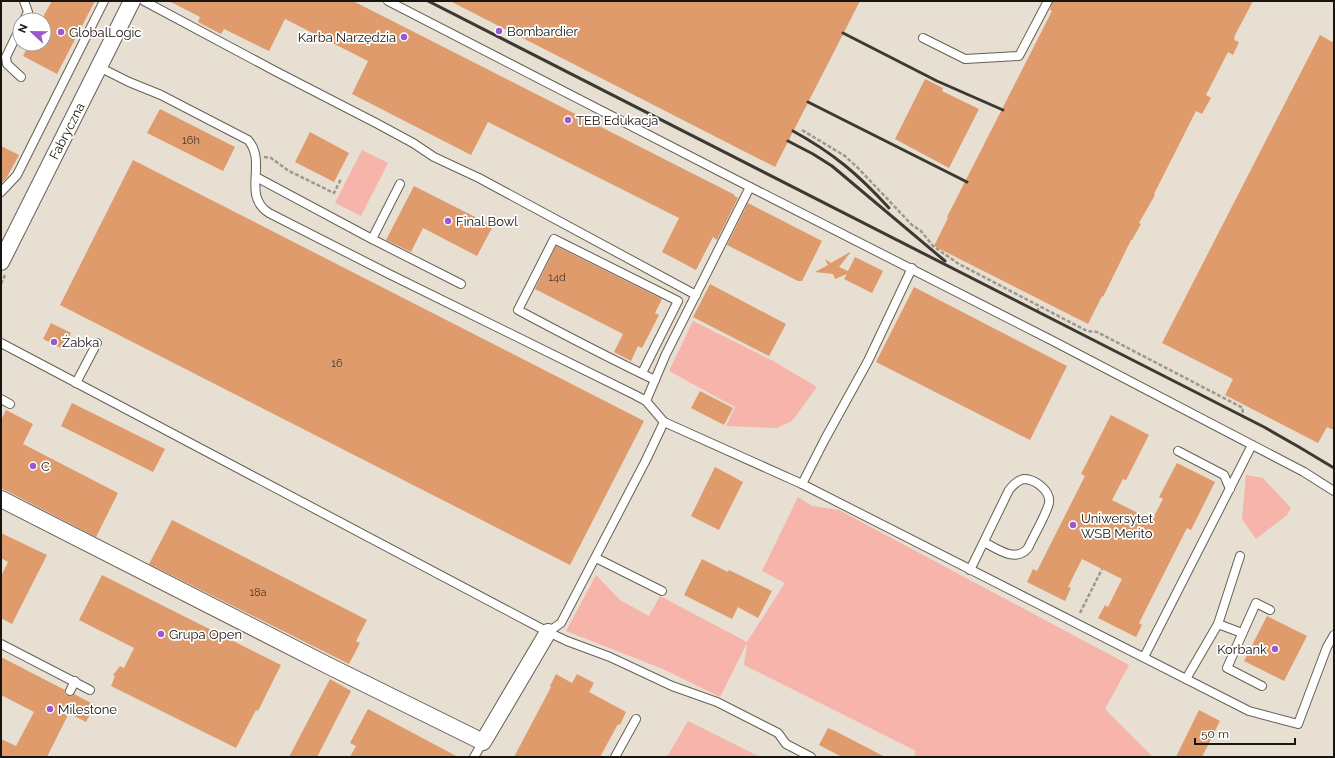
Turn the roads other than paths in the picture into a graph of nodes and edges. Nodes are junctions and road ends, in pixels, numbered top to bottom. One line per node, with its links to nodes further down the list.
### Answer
1 (24, 1): 7 (lane)
2 (104, 1): 15 (lane)
3 (132, 1): 10 (street, Fabryczna)
4 (144, 1): 20 (lane)
5 (388, 1): 14 (lane)
6 (1048, 1): 8 (lane)
7 (28, 12)
8 (923, 38)
9 (12, 45): 11 (lane)
10 (99, 68): 12 (lane); 17 (street, Fabryczna)
11 (21, 77)
12 (256, 177): 16 (lane); 27 (lane)
13 (400, 184): 16 (lane)
14 (750, 187): 18 (lane); 20 (lane)
15 (1, 192)
16 (372, 239): 19 (lane)
17 (1, 262)
18 (912, 268): 30 (lane); 32 (lane)
19 (461, 284)
20 (696, 295): 24 (lane)
21 (1, 343): 25 (lane)
22 (97, 343): 25 (lane)
23 (642, 373): 23 (lane); 24 (lane)
24 (655, 380): 27 (lane)
25 (76, 383): 43 (lane)
26 (1, 399): 28 (lane)
27 (646, 401): 29 (lane)
28 (10, 404)
29 (664, 422): 32 (lane); 38 (lane)
30 (1252, 445): 33 (lane); 34 (lane)
31 (1178, 451): 33 (lane)
32 (802, 484): 39 (lane)
33 (1230, 489): 47 (lane)
34 (1334, 491)
35 (1, 499): 54 (street)
36 (984, 542): 36 (lane); 39 (lane)
37 (1240, 556): 42 (lane)
38 (596, 558): 40 (lane); 43 (lane)
39 (970, 570): 47 (lane)
40 (662, 591)
41 (1270, 610): 44 (lane)
42 (1218, 624): 44 (lane); 48 (lane)
43 (548, 632): 54 (street); 57 (lane)
44 (1242, 632): 50 (lane)
45 (1334, 635): 48 (lane)
46 (1, 644): 49 (lane)
47 (1144, 657): 48 (lane)
48 (1186, 679)
49 (75, 682): 51 (lane); 52 (lane)
50 (1262, 686)
51 (90, 690)
52 (70, 691)
53 (636, 719): 56 (lane)
54 (483, 742): 55 (lane)
55 (474, 757)
56 (615, 757)
57 (812, 757)

